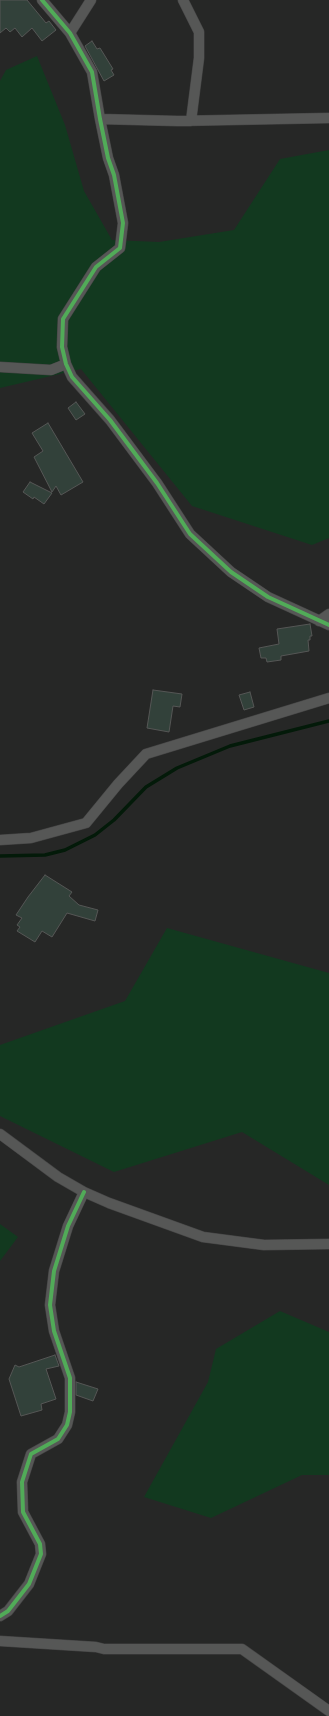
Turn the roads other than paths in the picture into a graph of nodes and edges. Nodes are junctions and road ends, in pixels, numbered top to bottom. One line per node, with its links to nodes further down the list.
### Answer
1 (42, 0): 4 (street)
2 (92, 0): 4 (street)
3 (185, 1): 7 (street)
4 (70, 32): 6 (street)
5 (329, 118): 7 (street)
6 (100, 119): 7 (street); 8 (street)
7 (191, 121)
8 (66, 364): 9 (street); 11 (street)
9 (0, 368)
10 (329, 614): 11 (street)
11 (319, 621): 12 (street)
12 (329, 625)
13 (329, 698): 14 (street)
14 (0, 840)
15 (0, 1134): 16 (street)
16 (84, 1192): 17 (street); 18 (street)
17 (329, 1244)
18 (0, 1616)
19 (0, 1641): 20 (street)
20 (329, 1710)

